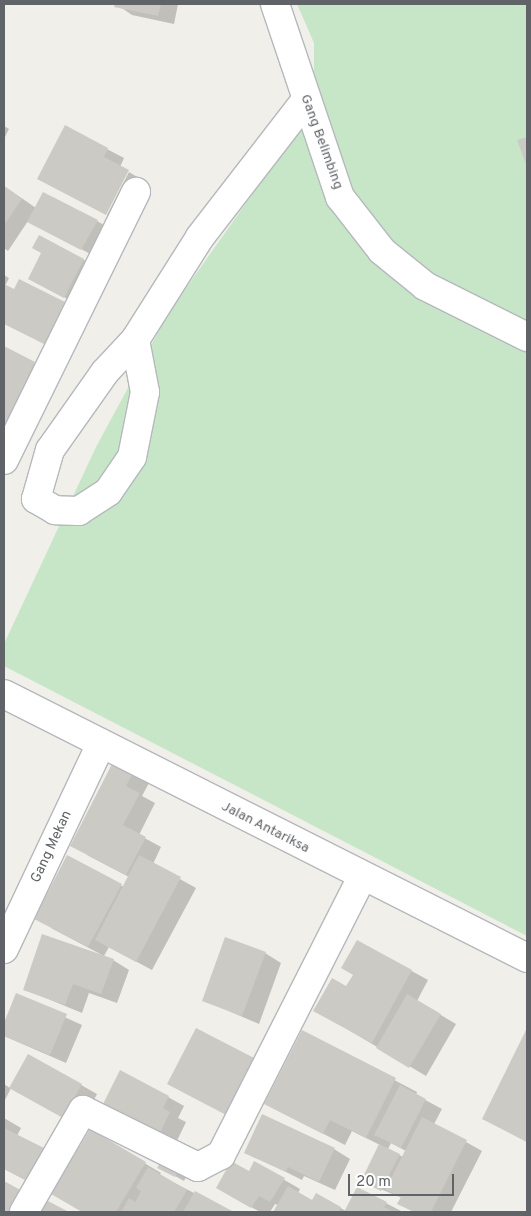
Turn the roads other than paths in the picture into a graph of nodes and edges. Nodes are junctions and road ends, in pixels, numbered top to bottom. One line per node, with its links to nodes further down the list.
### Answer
1 (275, 4): 2 (street, Gang Belimbing)
2 (305, 101): 4 (street, Gang Belimbing); 5 (street)
3 (136, 192): 6 (street)
4 (527, 337)
5 (135, 340): 5 (street)
6 (4, 460)
7 (4, 694): 8 (street, Jalan Antariksa)
8 (101, 744): 9 (street, Jalan Antariksa); 10 (street, Gang Mekan)
9 (362, 877): 11 (street, Jalan Antariksa); 12 (street)
10 (4, 949)
11 (527, 958)
12 (24, 1212)

